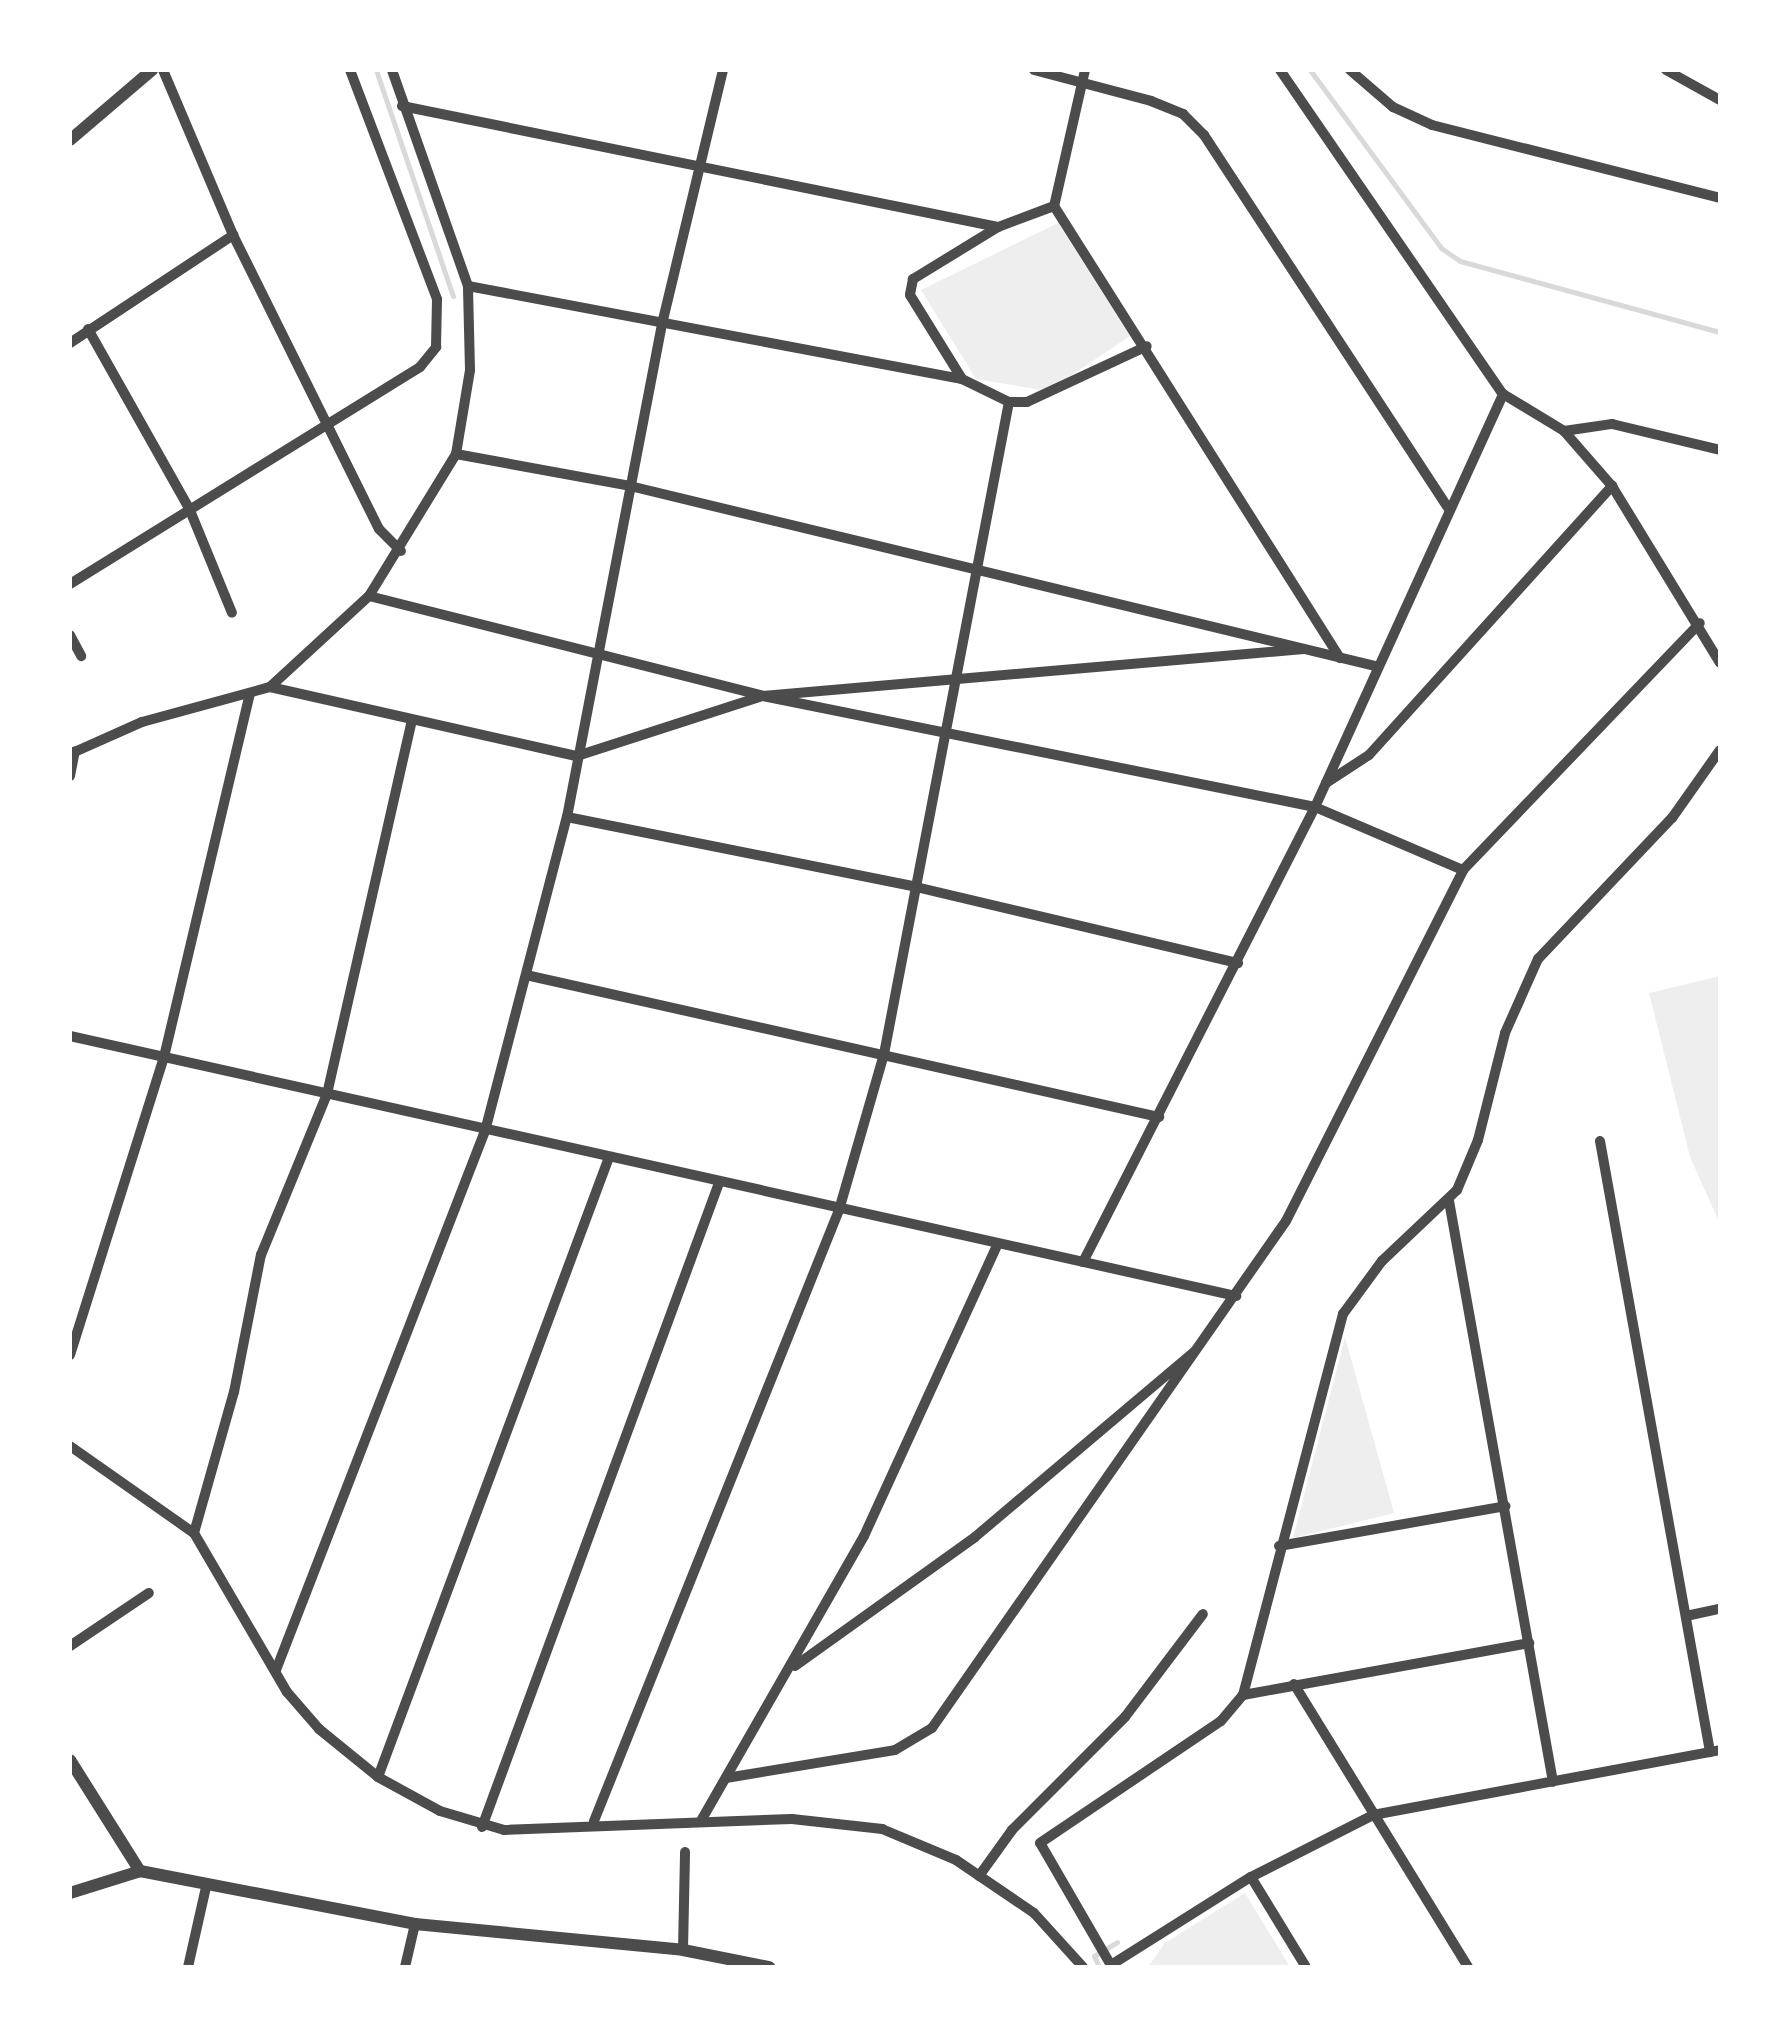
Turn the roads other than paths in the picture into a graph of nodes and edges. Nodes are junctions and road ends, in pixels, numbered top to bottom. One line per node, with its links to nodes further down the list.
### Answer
1 (152, 70): 13 (street)
2 (163, 70): 18 (street)
3 (350, 70): 27 (street)
4 (392, 70): 12 (street)
5 (723, 70): 14 (street)
6 (1034, 70): 10 (street)
7 (1280, 70): 25 (street)
8 (1350, 70): 15 (street)
9 (1666, 70): 11 (street)
10 (1083, 76): 16 (street); 34 (street)
11 (1720, 100)
12 (402, 106): 14 (street); 19 (street)
13 (70, 140)
14 (700, 163): 17 (street); 20 (street)
15 (1720, 198)
16 (1054, 206): 17 (street); 23 (street)
17 (998, 227): 24 (street)
18 (233, 235): 21 (street); 27 (street)
19 (468, 286): 20 (street); 30 (street)
20 (662, 324): 24 (street); 31 (street)
21 (88, 329): 22 (street); 33 (street)
22 (70, 344)
23 (1147, 346): 26 (street); 45 (street)
24 (962, 379): 26 (street)
25 (1503, 394): 28 (street); 34 (street)
26 (1009, 402): 36 (street)
27 (327, 421): 33 (street); 35 (street)
28 (1564, 431): 29 (street); 32 (street)
29 (1720, 450)
30 (456, 454): 31 (street); 35 (street)
31 (630, 486): 36 (street); 44 (street)
32 (1612, 486): 40 (street); 58 (street)
33 (189, 508): 37 (street); 39 (street)
34 (1447, 508): 47 (street)
35 (401, 552): 38 (street)
36 (982, 567): 42 (street); 48 (street)
37 (70, 584)
38 (369, 596): 44 (street); 49 (street)
39 (232, 613)
40 (1700, 623): 46 (street); 61 (street)
41 (70, 635): 43 (street)
42 (1304, 649): 45 (street); 48 (street)
43 (81, 656)
44 (596, 658): 51 (street); 56 (street)
45 (1340, 658): 47 (street)
46 (1720, 662)
47 (1375, 666): 58 (street)
48 (960, 678): 51 (street); 53 (street)
49 (270, 687): 50 (street); 52 (street)
50 (250, 694): 55 (street); 67 (street)
51 (763, 696): 53 (street); 56 (street)
52 (412, 720): 56 (street); 68 (street)
53 (949, 736): 59 (street); 62 (street)
54 (1720, 750): 74 (street)
55 (73, 753): 57 (street)
56 (577, 756): 60 (street)
57 (70, 776)
58 (1325, 784): 59 (street)
59 (1315, 807): 61 (street); 63 (street)
60 (567, 817): 62 (street); 64 (street)
61 (1463, 870): 78 (street)
62 (916, 888): 63 (street); 66 (street)
63 (1238, 963): 69 (street)
64 (526, 975): 66 (street); 70 (street)
65 (70, 1036): 67 (street)
66 (884, 1054): 69 (street); 75 (street)
67 (164, 1058): 68 (street); 80 (street)
68 (328, 1094): 70 (street); 83 (street)
69 (1160, 1117): 77 (street)
70 (485, 1131): 72 (street); 92 (street)
71 (1600, 1142): 88 (street)
72 (608, 1160): 73 (street); 97 (street)
73 (719, 1183): 75 (street); 103 (street)
74 (1449, 1201): 82 (street); 84 (street)
75 (840, 1210): 76 (street); 102 (street)
76 (996, 1246): 77 (street); 91 (street)
77 (1084, 1262): 78 (street)
78 (1236, 1296): 79 (street)
79 (1202, 1345): 91 (street); 98 (street)
80 (70, 1355)
81 (70, 1446): 83 (street)
82 (1504, 1506): 84 (street); 89 (street)
83 (194, 1532): 92 (street)
84 (1279, 1546): 94 (street)
85 (149, 1593): 90 (street)
86 (1720, 1609): 88 (street)
87 (1203, 1614): 106 (street)
88 (1686, 1616): 95 (street)
89 (1529, 1643): 93 (street); 99 (street)
90 (70, 1646)
91 (793, 1668): 98 (street)
92 (276, 1670): 97 (street)
93 (1294, 1684): 94 (street); 100 (street)
94 (1244, 1695): 112 (street)
95 (1715, 1751): 99 (street)
96 (70, 1760): 105 (street)
97 (378, 1777): 103 (street)
98 (726, 1778): 101 (street)
99 (1553, 1782): 100 (street)
100 (1373, 1815): 107 (street); 118 (street)
101 (702, 1819): 102 (street); 106 (street)
102 (594, 1821): 103 (street)
103 (482, 1827)
104 (685, 1852): 111 (street)
105 (140, 1871): 108 (street); 109 (street)
106 (979, 1876): 116 (street)
107 (1252, 1877): 112 (street); 117 (street)
108 (206, 1887): 110 (street); 113 (street)
109 (70, 1893)
110 (415, 1924): 111 (street); 114 (street)
111 (683, 1950): 115 (street)
112 (1111, 1966)
113 (188, 1967)
114 (405, 1967)
115 (769, 1967)
116 (1082, 1967)
117 (1306, 1967)
118 (1468, 1967)

